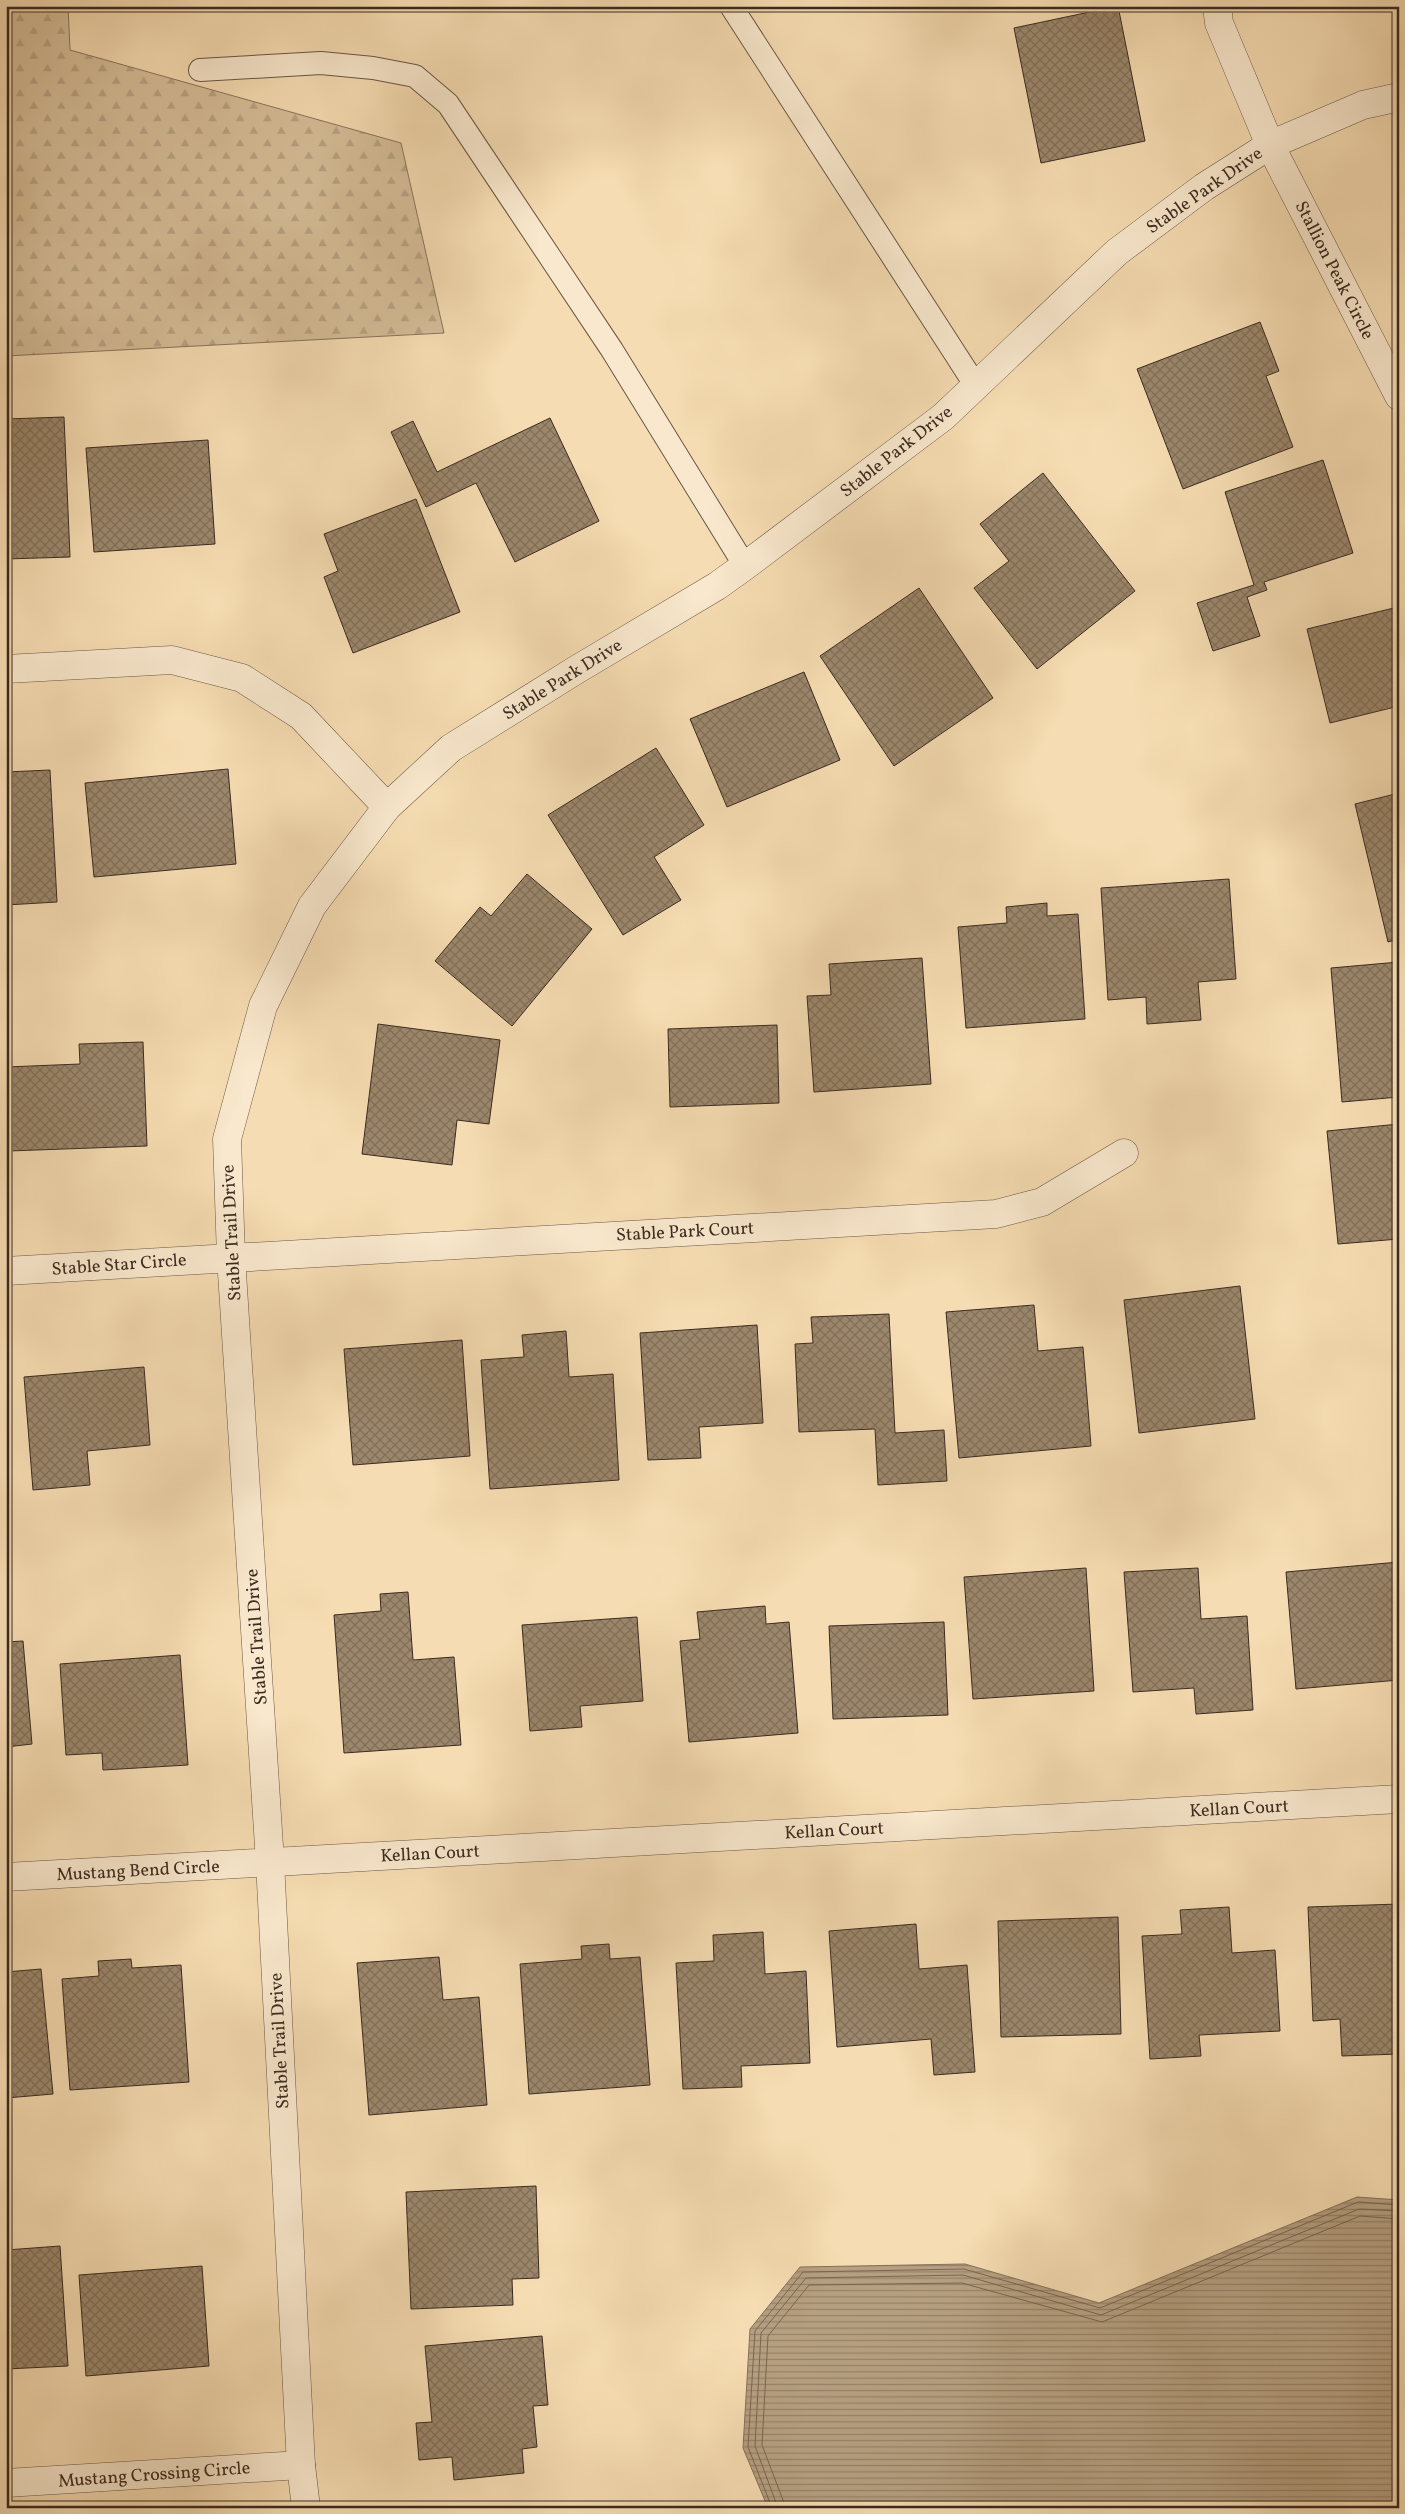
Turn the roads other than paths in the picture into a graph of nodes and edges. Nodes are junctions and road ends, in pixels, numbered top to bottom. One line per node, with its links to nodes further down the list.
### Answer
1 (731, 6): 6 (lane)
2 (1217, 6): 5 (street, Stallion Peak Circle)
3 (200, 70): 8 (lane)
4 (1399, 97): 5 (street, Stable Park Drive)
5 (1270, 145): 6 (street, Stable Park Drive); 7 (street, Stallion Peak Circle)
6 (976, 386): 8 (street, Stable Park Drive)
7 (1399, 396)
8 (745, 566): 10 (street, Stable Park Drive)
9 (6, 670): 10 (street)
10 (388, 808): 12 (street, Stable Trail Drive)
11 (1124, 1153): 12 (street, Stable Park Court)
12 (231, 1257): 13 (street, Stable Star Circle); 15 (street, Stable Trail Drive)
13 (6, 1271)
14 (1399, 1799): 15 (street, Kellan Court)
15 (270, 1862): 16 (street, Mustang Bend Circle); 17 (street, Stable Trail Drive)
16 (6, 1878)
17 (301, 2465): 18 (street, Mustang Crossing Circle); 19 (street, Stable Trail Drive)
18 (6, 2483)
19 (306, 2508)

